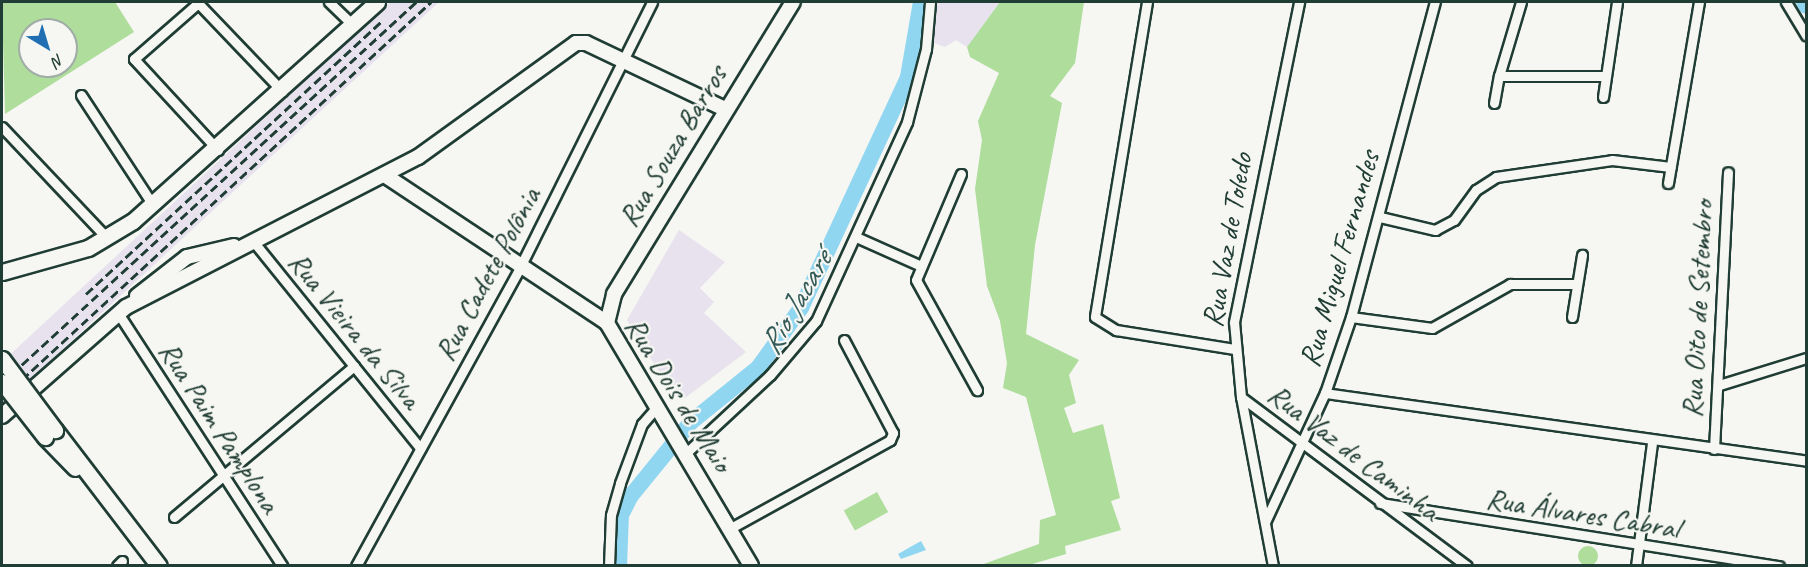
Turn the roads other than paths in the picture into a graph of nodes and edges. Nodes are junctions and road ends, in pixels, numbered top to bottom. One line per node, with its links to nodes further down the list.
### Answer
1 (328, 2): 13 (street)
2 (377, 2): 13 (main road)
3 (652, 2): 15 (street, Rua Cadete Polônia)
4 (793, 2): 22 (main road, Rua Souza Barros)
5 (930, 2): 32 (street)
6 (1147, 2): 45 (street)
7 (1299, 2): 45 (street, Rua Vaz de Toledo)
8 (1435, 2): 31 (street, Rua Miguel Fernandes)
9 (1521, 2): 16 (street)
10 (1617, 2): 17 (street)
11 (1699, 2): 25 (street)
12 (1786, 2): 14 (street)
13 (353, 25): 18 (main road)
14 (1806, 35)
15 (626, 62): 22 (main road); 28 (main road); 37 (street, Rua Cadete Polônia)
16 (1499, 76): 17 (street); 21 (street)
17 (1605, 76): 20 (street)
18 (282, 91): 24 (main road); 24 (street)
19 (81, 95): 30 (street)
20 (1603, 97)
21 (1494, 103)
22 (725, 110): 43 (main road, Rua Souza Barros)
23 (2, 127): 33 (street)
24 (218, 150): 30 (main road)
25 (1671, 167): 29 (street); 31 (street)
26 (1728, 172): 50 (street, Rua Oito de Setembro)
27 (961, 174): 36 (street)
28 (386, 176): 34 (main road); 37 (main road, Rua Dois de Maio)
29 (1668, 183)
30 (153, 205): 33 (main road)
31 (1380, 217): 41 (street, Rua Miguel Fernandes)
32 (856, 237): 36 (street); 60 (street)
33 (107, 238): 38 (main road)
34 (251, 242): 40 (main road); 48 (street, Rua Vieira da Silva)
35 (1582, 255): 39 (street)
36 (919, 265): 51 (street)
37 (519, 269): 43 (main road, Rua Dois de Maio); 59 (street, Rua Cadete Polônia)
38 (2, 273)
39 (1577, 284): 41 (street); 42 (street)
40 (122, 310): 55 (main road); 63 (street, Rua Paim Pamplona)
41 (1351, 317): 52 (street, Rua Miguel Fernandes)
42 (1572, 317)
43 (606, 323): 54 (main road, Rua Dois de Maio)
44 (844, 340): 67 (street)
45 (1234, 349): 53 (street, Rua Vaz de Toledo)
46 (1806, 358): 50 (street)
47 (2, 359): 56 (main road, bridge)
48 (354, 366): 59 (street, Rua Vieira da Silva); 63 (street)
49 (2, 382): 56 (main road, bridge)
50 (1719, 385): 61 (street, Rua Oito de Setembro)
51 (977, 390)
52 (1325, 393): 57 (street, Rua Miguel Fernandes); 58 (street)
53 (1241, 397): 57 (street, Rua Vaz de Caminha); 66 (street, Rua Vaz de Toledo)
54 (657, 407): 60 (main road, Rua Dois de Maio); 73 (street)
55 (2, 416)
56 (50, 433): 70 (main road)
57 (1302, 443): 64 (street, Rua Vaz de Caminha); 66 (street, Rua Miguel Fernandes)
58 (1652, 443): 61 (street); 68 (street)
59 (420, 448): 72 (street, Rua Cadete Polônia)
60 (683, 449): 67 (main road, Rua Dois de Maio)
61 (1714, 449): 62 (street)
62 (1806, 461)
63 (222, 477): 65 (street); 71 (street, Rua Paim Pamplona)
64 (1380, 503): 68 (street, Rua Álvares Cabral); 75 (street, Rua Vaz de Caminha)
65 (174, 517)
66 (1265, 522): 74 (street, Rua Vaz de Toledo)
67 (729, 529): 69 (main road, Rua Dois de Maio)
68 (1639, 546): 76 (street); 77 (street, Rua Álvares Cabral)
69 (746, 564)
70 (159, 566)
71 (282, 566)
72 (356, 566)
73 (609, 566)
74 (1273, 566)
75 (1467, 566)
76 (1636, 566)
77 (1779, 566)

